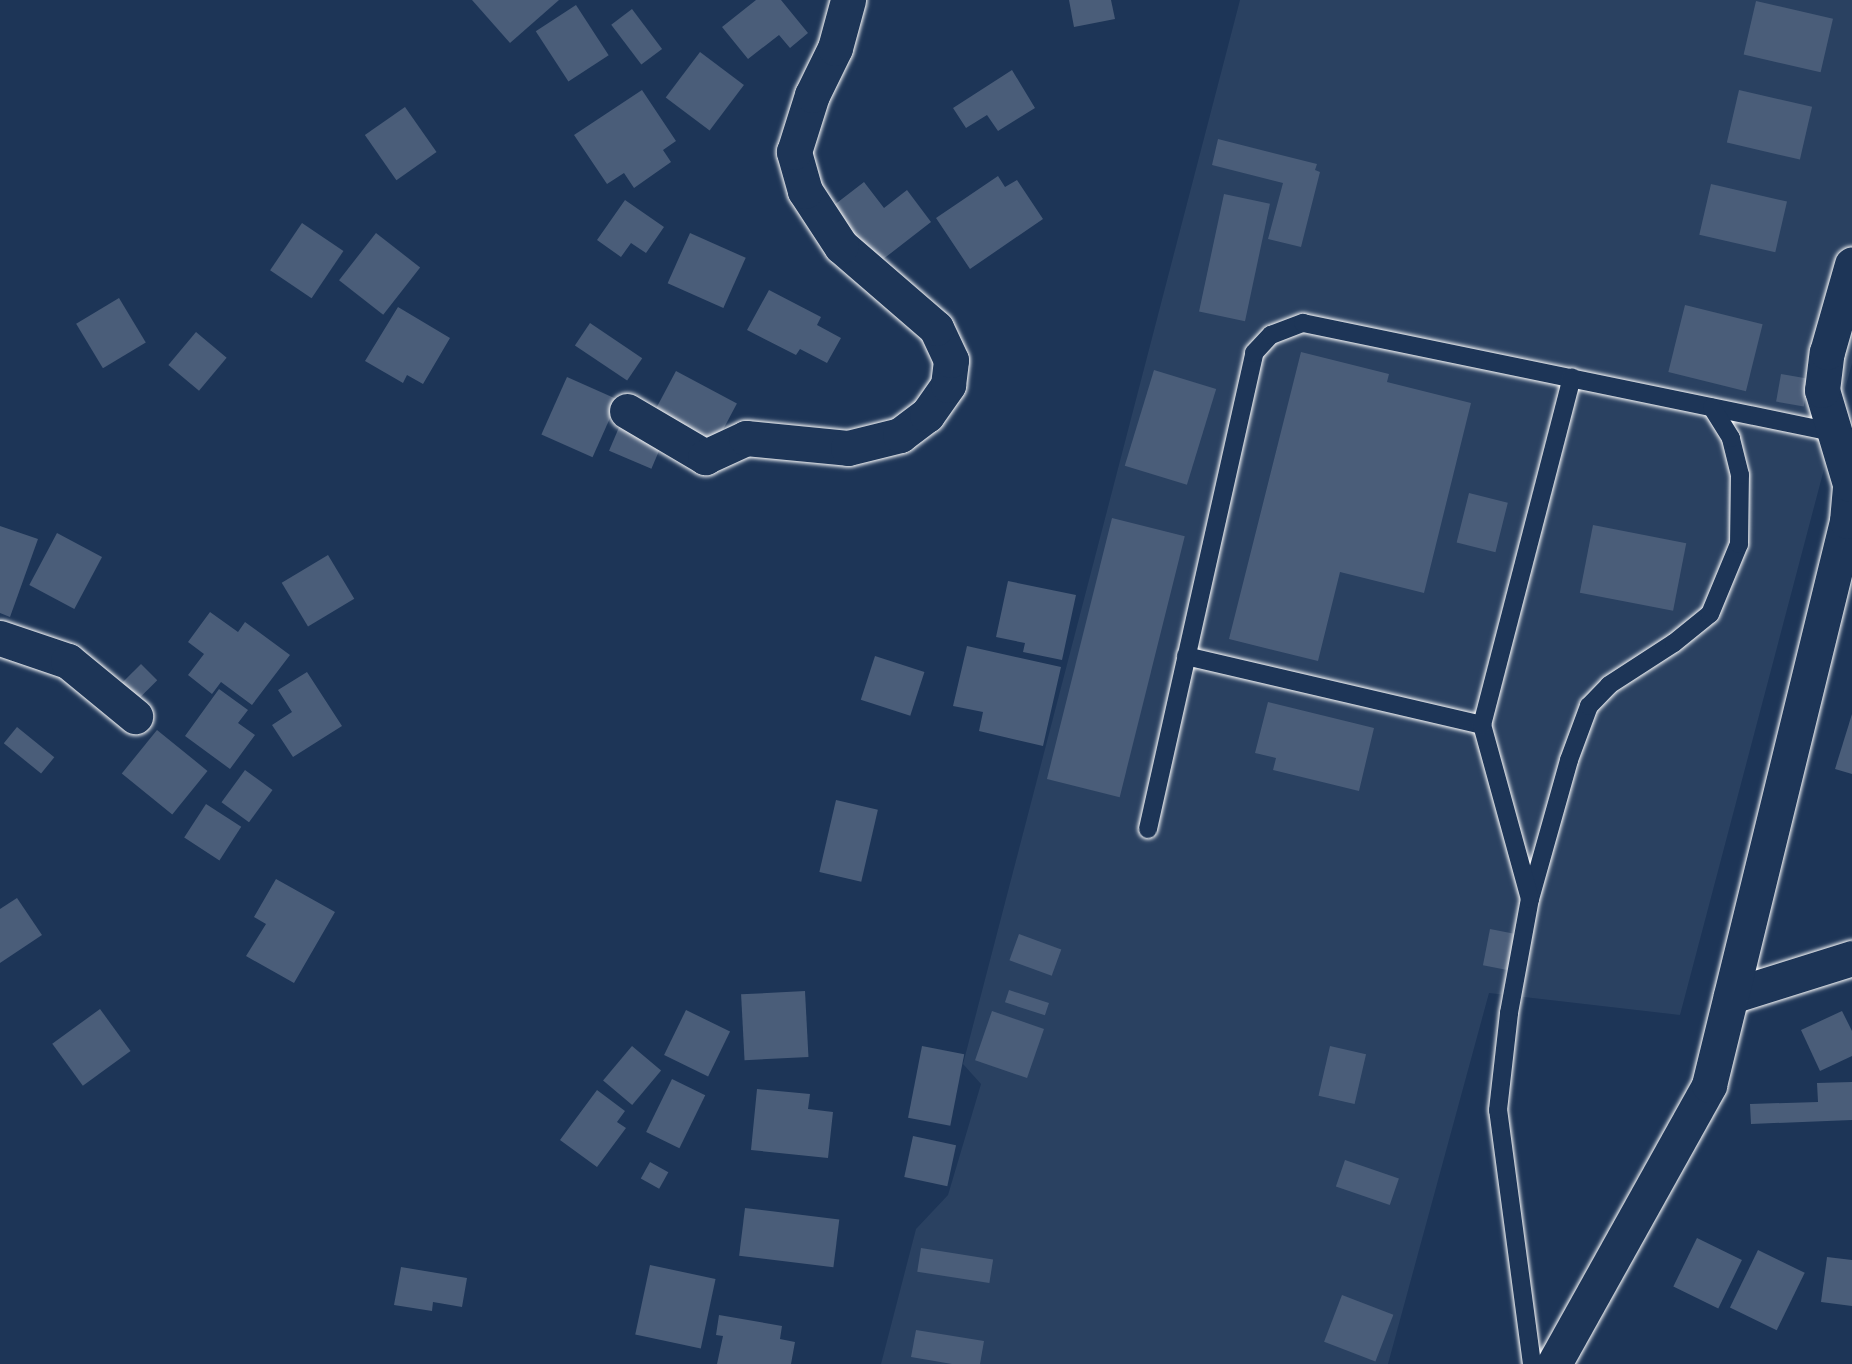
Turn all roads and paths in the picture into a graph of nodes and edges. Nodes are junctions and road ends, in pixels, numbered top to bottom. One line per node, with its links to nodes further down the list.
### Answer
1 (848, 0): 5 (street)
2 (1852, 264): 6 (street)
3 (1572, 377): 4 (lane); 8 (lane); 10 (lane)
4 (1712, 407): 6 (lane); 12 (lane)
5 (627, 411)
6 (1832, 432): 14 (street)
7 (0, 638): 9 (street)
8 (1186, 656): 10 (lane); 11 (lane)
9 (135, 716)
10 (1482, 725): 12 (lane)
11 (1148, 829)
12 (1530, 899): 15 (lane)
13 (1852, 958): 14 (street)
14 (1731, 996): 16 (street)
15 (1532, 1364)
16 (1554, 1364)

